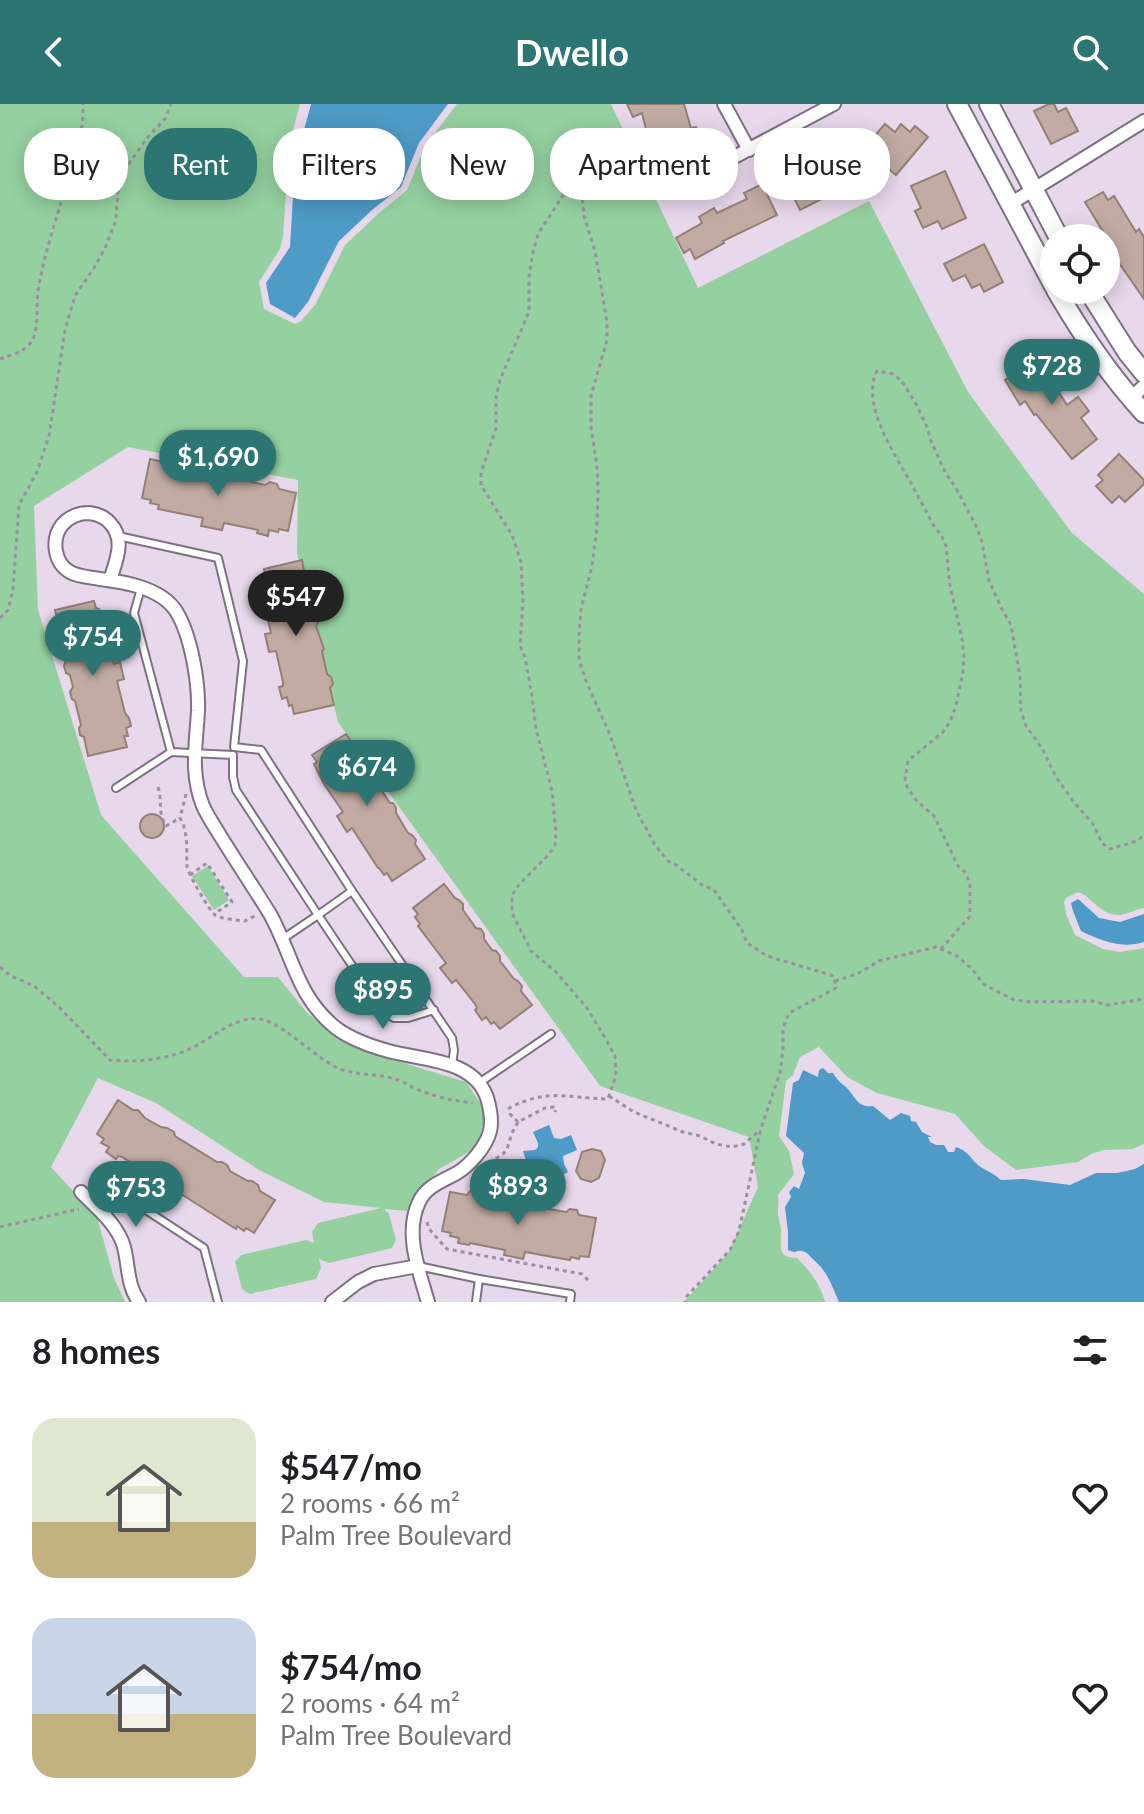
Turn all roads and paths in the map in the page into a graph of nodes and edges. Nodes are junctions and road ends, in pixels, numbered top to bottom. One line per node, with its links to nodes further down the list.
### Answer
1 (83, 104): 16 (path)
2 (171, 104): 23 (path)
3 (724, 104): 8 (street)
4 (834, 104): 8 (street)
5 (957, 104): 11 (main road)
6 (989, 104): 10 (main road)
7 (1144, 121): 10 (street)
8 (749, 150): 9 (street)
9 (738, 156)
10 (1033, 190): 11 (street); 12 (main road)
11 (1010, 204): 13 (main road)
12 (1051, 224)
13 (1040, 260)
14 (1065, 304): 18 (main road)
15 (1097, 304): 17 (main road)
16 (0, 359)
17 (1144, 373)
18 (1138, 392): 19 (main road)
19 (1144, 413)
20 (118, 536): 21 (street); 21 (street); 24 (lane)
21 (110, 580): 22 (street)
22 (141, 588): 25 (lane); 26 (street)
23 (0, 618)
24 (234, 751): 26 (lane); 33 (lane); 36 (lane)
25 (171, 752): 26 (lane); 28 (lane)
26 (195, 753): 29 (street)
27 (158, 787): 30 (path)
28 (116, 788)
29 (197, 788): 30 (path); 34 (street)
30 (180, 818): 32 (path)
31 (1144, 836): 38 (path)
32 (190, 875): 35 (path); 35 (path)
33 (352, 891): 36 (lane); 42 (lane)
34 (267, 910): 35 (path); 37 (street)
35 (214, 914)
36 (318, 915): 37 (lane); 42 (lane)
37 (281, 940): 44 (street)
38 (941, 949): 40 (path); 41 (path)
39 (0, 967): 47 (path)
40 (835, 981): 46 (path); 50 (path)
41 (1144, 999)
42 (434, 1010): 44 (lane)
43 (551, 1034): 45 (lane)
44 (452, 1065): 45 (street)
45 (479, 1083): 47 (street)
46 (609, 1096): 49 (path); 50 (path)
47 (489, 1105): 57 (street)
48 (555, 1112): 49 (path)
49 (518, 1122): 51 (path)
50 (761, 1128): 66 (path)
51 (521, 1177)
52 (81, 1192): 53 (street)
53 (94, 1205): 54 (street); 56 (path)
54 (105, 1217): 60 (street); 61 (lane)
55 (427, 1219): 59 (path)
56 (0, 1227)
57 (418, 1266): 58 (lane); 62 (street); 63 (street)
58 (479, 1279): 64 (lane); 65 (lane)
59 (588, 1280)
60 (139, 1302)
61 (218, 1302)
62 (332, 1302)
63 (428, 1302)
64 (476, 1302)
65 (570, 1302)
66 (685, 1302)

